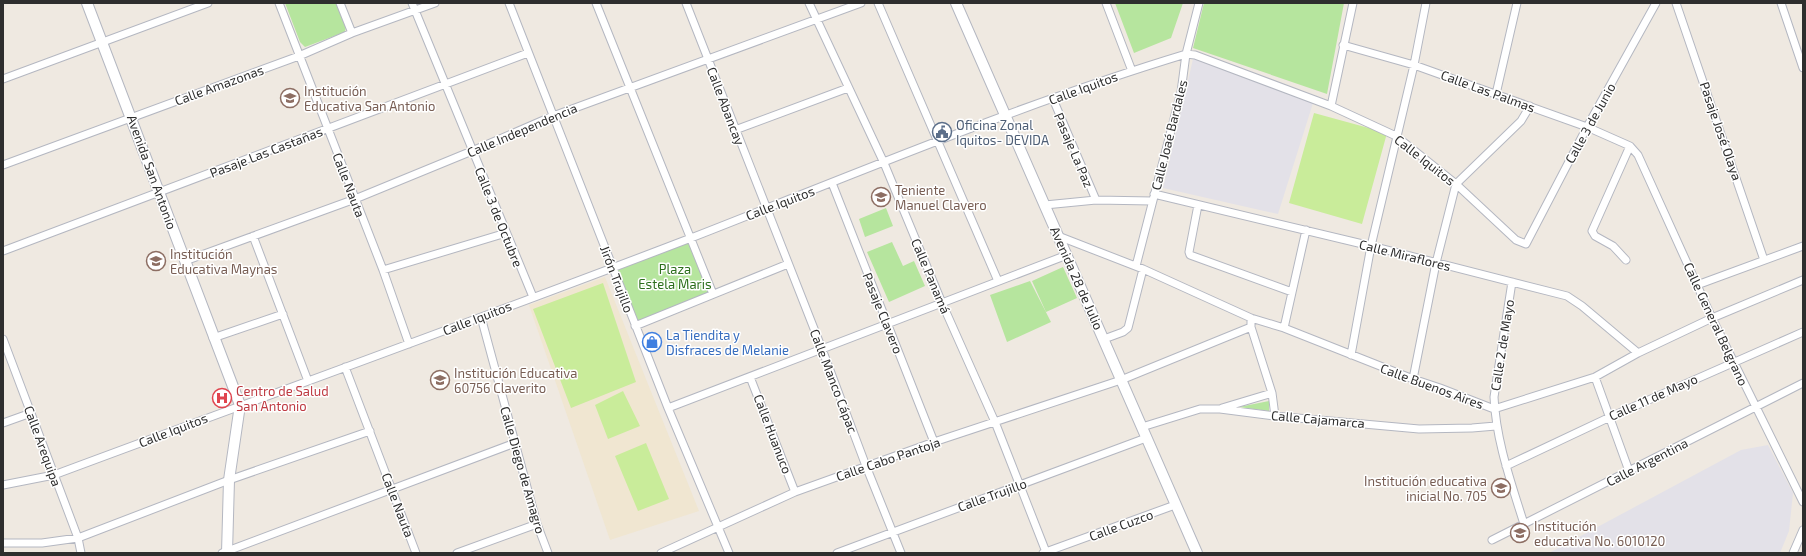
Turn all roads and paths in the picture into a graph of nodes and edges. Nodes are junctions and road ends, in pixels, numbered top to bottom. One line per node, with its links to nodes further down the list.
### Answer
1 (87, 3): 24 (main road, Avenida San Antonio)
2 (208, 3): 24 (street)
3 (279, 3): 28 (street, Calle Nauta)
4 (340, 3): 23 (street)
5 (435, 3): 21 (street, Calle Amazonas)
6 (509, 3): 26 (street, Jirón Trujillo)
7 (596, 3): 35 (street)
8 (686, 3): 29 (street, Calle Abancay)
9 (809, 3): 22 (street, Calle Panamá)
10 (861, 3): 22 (street, Calle Independencia)
11 (878, 3): 48 (street)
12 (956, 3): 42 (main road, Avenida 28 de Julio)
13 (1106, 3): 32 (street)
14 (1199, 3): 27 (street, Calle Joaé Bardales)
15 (1353, 3): 25 (street)
16 (1426, 3): 30 (street)
17 (1517, 3): 37 (street)
18 (1656, 3): 44 (street, Calle 3 de Junio)
19 (1676, 3): 73 (street, Pasaje José Olaya)
20 (1781, 3): 31 (street)
21 (414, 6): 23 (street, Calle Amazonas); 34 (street, Calle 3 de Octubre)
22 (816, 20): 29 (street, Calle Independencia); 36 (street, Calle Panamá)
23 (352, 33): 28 (street, Calle Amazonas)
24 (102, 42): 33 (street); 43 (main road, Avenida San Antonio)
25 (1342, 45): 30 (street, Calle Las Palmas); 39 (street)
26 (528, 53): 34 (street, Pasaje Las Castañas); 41 (street, Jirón Trujillo)
27 (1186, 54): 32 (street, Calle Iquitos); 39 (street, Calle Iquitos); 56 (street, Calle Joaé Bardales)
28 (299, 56): 43 (street, Calle Amazonas); 45 (street, Calle Nauta)
29 (708, 59): 35 (street, Calle Independencia); 46 (street, Calle Abancay)
30 (1414, 65): 37 (street, Calle Las Palmas); 47 (street)
31 (1803, 68)
32 (1132, 71): 38 (street, Calle Iquitos)
33 (3, 78)
34 (446, 84): 45 (street, Pasaje Las Castañas); 50 (street, Calle 3 de Octubre)
35 (631, 87): 41 (street, Calle Independencia); 66 (street)
36 (848, 88): 46 (street); 51 (street, Calle Panamá)
37 (1496, 94): 40 (street, Calle Las Palmas)
38 (1053, 100): 42 (street, Calle Iquitos); 58 (street, Pasaje La Paz)
39 (1330, 106): 47 (street, Calle Iquitos)
40 (1530, 106): 44 (street, Calle Las Palmas); 54 (street)
41 (553, 116): 50 (street, Calle Independencia); 78 (street, Jirón Trujillo)
42 (1004, 116): 48 (street, Calle Iquitos); 60 (main road, Avenida 28 de Julio)
43 (132, 118): 52 (street, Calle Amazonas); 55 (main road, Avenida San Antonio)
44 (1587, 127): 49 (street, Calle Las Palmas); 67 (street, Calle 3 de Junio)
45 (327, 129): 55 (street, Pasaje Las Castañas); 57 (street, Calle Nauta)
46 (736, 130): 61 (street, Calle Abancay)
47 (1396, 136): 54 (street, Calle Iquitos); 68 (street)
48 (938, 142): 51 (street, Calle Iquitos); 80 (street)
49 (1630, 146): 72 (street); 83 (street, Calle General Belgrano)
50 (472, 151): 57 (street, Calle Independencia); 63 (street, Calle 3 de Octubre)
51 (884, 163): 53 (street, Calle Iquitos); 87 (street, Calle Panamá)
52 (3, 165)
53 (832, 183): 61 (street, Calle Iquitos); 92 (street, Pasaje Clavero)
54 (1456, 184): 67 (street, Calle Iquitos); 75 (street)
55 (159, 193): 70 (street, Pasaje Las Castañas); 74 (main road, Avenida San Antonio)
56 (1153, 198): 58 (street, Calle Miraflores); 59 (street, Calle Miraflores); 77 (street, Calle Joaé Bardales)
57 (355, 199): 64 (street, Calle Independencia); 79 (street, Calle Nauta)
58 (1096, 200): 60 (street, Calle Miraflores)
59 (1198, 204): 62 (street, Calle Miraflores); 84 (street)
60 (1045, 206): 65 (main road, Avenida 28 de Julio)
61 (766, 208): 66 (street, Calle Iquitos); 76 (street, Calle Manco Cápac)
62 (1306, 230): 68 (street, Calle Miraflores); 84 (street)
63 (506, 233): 79 (street); 86 (street, Calle 3 de Octubre)
64 (253, 236): 74 (street, Calle Independencia); 88 (street)
65 (1058, 236): 71 (main road, Avenida 28 de Julio); 77 (street, Calle Buenos Aires)
66 (690, 238): 78 (street, Calle Iquitos); 85 (street)
67 (1526, 244)
68 (1371, 246): 75 (street, Calle Miraflores); 103 (street)
69 (1803, 246): 73 (street)
70 (3, 251)
71 (1067, 255): 80 (street); 99 (main road, Avenida 28 de Julio)
72 (1626, 260)
73 (1764, 260): 83 (street)
74 (185, 261): 97 (main road, Avenida San Antonio)
75 (1436, 263): 81 (street, Calle Miraflores); 109 (street)
76 (788, 264): 85 (street); 101 (street, Calle Manco Cápac)
77 (1140, 267): 90 (street, Calle Buenos Aires); 99 (street, Calle Joaé Bardales)
78 (612, 268): 86 (street, Calle Iquitos); 93 (street, Jirón Trujillo)
79 (383, 270): 100 (street, Calle Nauta)
80 (998, 281): 87 (street)
81 (1512, 282): 102 (street, Calle Miraflores); 117 (street, Calle 2 de Mayo)
82 (1802, 282): 91 (street, Calle Buenos Aires)
83 (1697, 285): 91 (street, Calle General Belgrano)
84 (1292, 292): 95 (street)
85 (714, 294): 93 (street)
86 (533, 297): 89 (street, Calle Iquitos)
87 (942, 303): 92 (street); 121 (street, Calle Panamá)
88 (283, 314): 97 (street); 110 (street)
89 (481, 317): 100 (street, Calle Iquitos); 128 (street, Calle Diego de Amagro)
90 (1250, 318): 94 (street); 95 (street, Calle Buenos Aires)
91 (1712, 318): 102 (street, Calle Buenos Aires); 104 (street, Calle General Belgrano)
92 (887, 324): 101 (street); 127 (street, Pasaje Clavero)
93 (635, 326): 115 (street, Jirón Trujillo)
94 (1251, 328): 108 (street, Calle Cabo Pantoja); 112 (street)
95 (1284, 328): 103 (street, Calle Buenos Aires)
96 (1803, 332): 104 (street, Calle 11 de Mayo)
97 (213, 338): 113 (main road, Avenida San Antonio)
98 (3, 339): 118 (street, Calle Arequipa)
99 (1104, 339): 108 (main road, Avenida 28 de Julio)
100 (409, 344): 105 (street, Calle Iquitos)
101 (822, 349): 106 (street); 129 (street, Calle Manco Cápac)
102 (1638, 353): 107 (street, Calle Buenos Aires)
103 (1351, 356): 109 (street, Calle Buenos Aires)
104 (1733, 362): 114 (street, Calle General Belgrano); 120 (street, Calle 11 de Mayo)
105 (345, 367): 110 (street, Calle Iquitos); 125 (street, Calle Nauta)
106 (750, 377): 115 (street); 137 (street, Calle Huanuco)
107 (1595, 377): 117 (street, Calle Buenos Aires); 120 (street)
108 (1121, 380): 121 (street, Calle Cabo Pantoja); 123 (main road, Avenida 28 de Julio)
109 (1413, 380): 117 (street, Calle Buenos Aires)
110 (308, 381): 113 (street, Calle Iquitos)
111 (1803, 383): 114 (street, Calle Argentina)
112 (1272, 393): 116 (street); 119 (street)
113 (240, 405): 132 (street, Calle Iquitos); 133 (main road)
114 (1756, 406): 131 (street, Calle Argentina); 138 (street, Calle General Belgrano)
115 (668, 408): 142 (street, Jirón Trujillo)
116 (1220, 409): 119 (street, Calle Cajamarca); 123 (street, Calle Cajamarca)
117 (1494, 409): 124 (street, Calle 2 de Mayo)
118 (31, 413): 122 (street); 132 (street, Calle Arequipa)
119 (1274, 416): 124 (street, Calle Cajamarca)
120 (1610, 416): 130 (street, Calle 11 de Mayo); 131 (street)
121 (995, 422): 127 (street, Calle Cabo Pantoja); 135 (street, Calle Panamá)
122 (3, 423)
123 (1142, 426): 126 (main road, Avenida 28 de Julio)
124 (1496, 426): 130 (street, Calle 2 de Mayo)
125 (370, 431): 133 (street); 136 (street, Calle Nauta)
126 (1146, 438): 135 (street, Calle Trujillo); 139 (main road, Avenida 28 de Julio)
127 (934, 442): 129 (street, Calle Cabo Pantoja)
128 (515, 443): 136 (street); 140 (street, Calle Diego de Amagro)
129 (866, 466): 137 (street, Calle Cabo Pantoja); 144 (street, Calle Manco Cápac)
130 (1506, 466): 141 (street, Calle 2 de Mayo)
131 (1629, 471): 141 (street, Calle Argentina)
132 (54, 475): 134 (street, Calle Iquitos); 145 (street, Calle Arequipa)
133 (229, 480): 145 (street); 148 (main road)
134 (3, 485)
135 (1020, 485): 144 (street, Calle Trujillo); 149 (street, Calle Panamá)
136 (391, 490): 148 (street); 151 (street, Calle Nauta)
137 (795, 492): 142 (street, Calle Cabo Pantoja)
138 (1803, 502)
139 (1175, 505): 149 (street, Calle Cuzco); 158 (main road, Avenida 28 de Julio)
140 (537, 524): 152 (street); 153 (street, Calle Diego de Amagro)
141 (1524, 524): 146 (street, Calle Argentina)
142 (717, 527): 154 (street, Calle Cabo Pantoja); 155 (street, Jirón Trujillo)
143 (1803, 530): 159 (street)
144 (892, 532): 156 (street, Calle Trujillo); 157 (street, Calle Manco Cápac)
145 (78, 538): 147 (street); 150 (street, Calle Arequipa)
146 (1492, 540)
147 (3, 543)
148 (225, 552)
149 (1044, 552)
150 (82, 553)
151 (416, 553)
152 (457, 553)
153 (548, 553)
154 (661, 553)
155 (729, 553)
156 (837, 553)
157 (901, 553)
158 (1197, 553)
159 (1793, 553)

